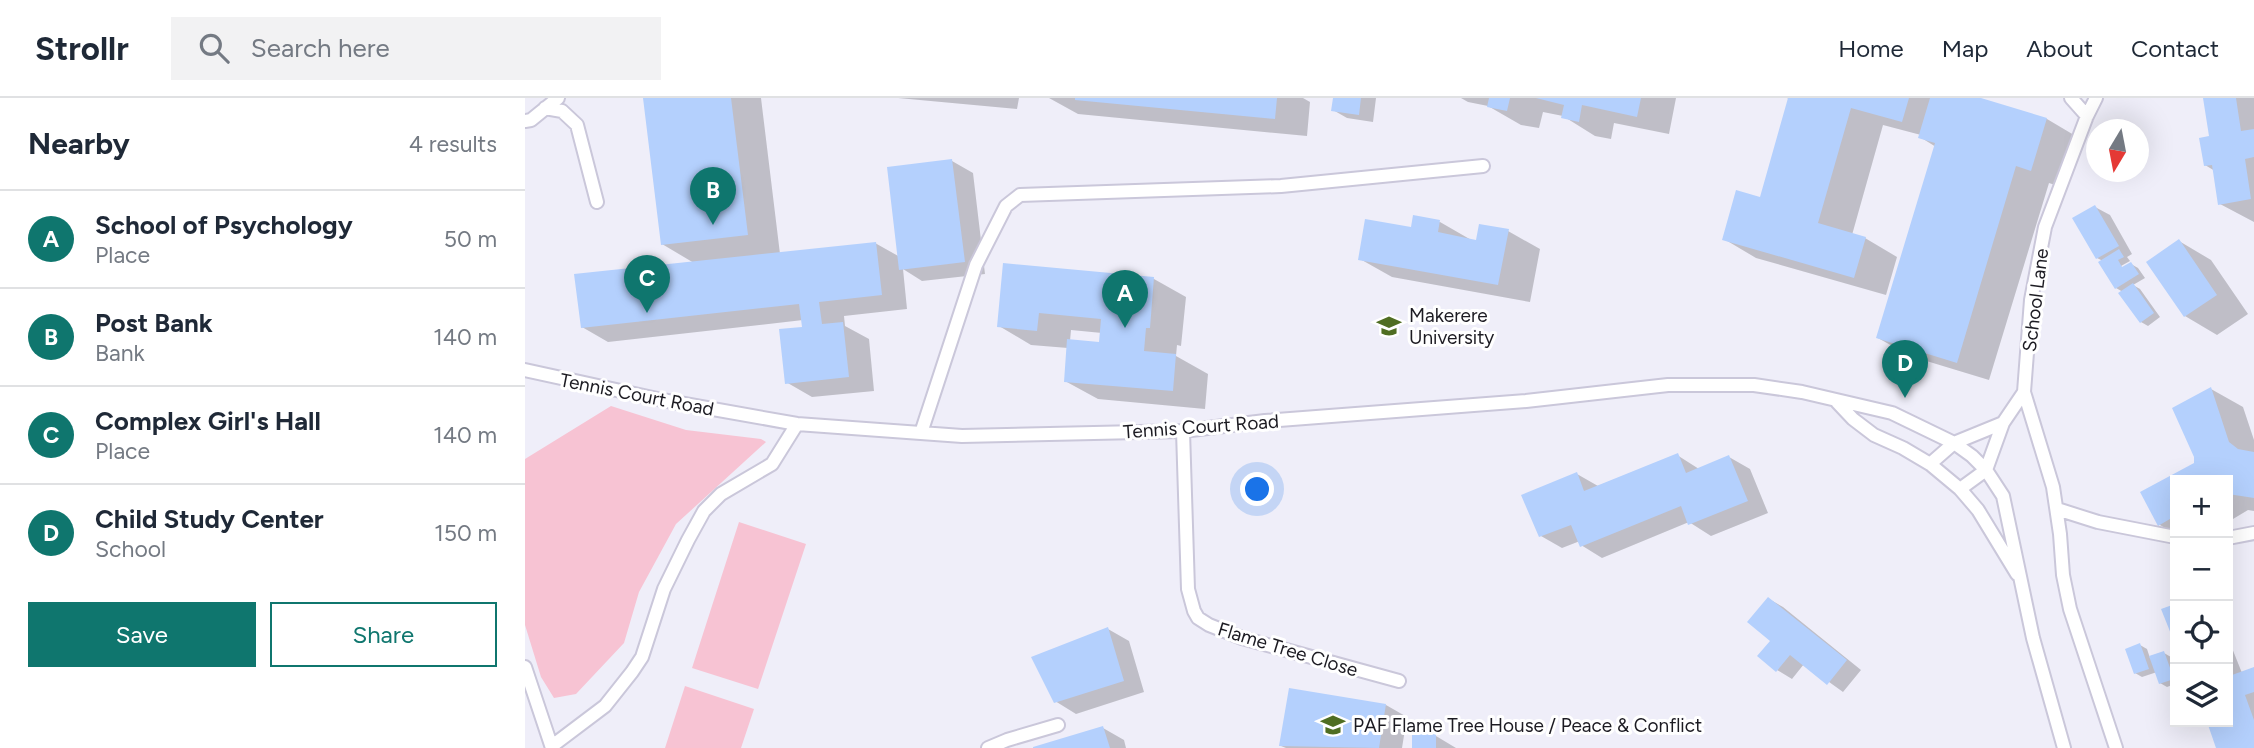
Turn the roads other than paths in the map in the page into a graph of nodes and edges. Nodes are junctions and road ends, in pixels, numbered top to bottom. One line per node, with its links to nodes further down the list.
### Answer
1 (558, 98): 4 (lane)
2 (2071, 98): 5 (lane)
3 (2096, 98): 5 (lane, School Lane)
4 (545, 108): 6 (lane); 8 (lane)
5 (2087, 116): 10 (lane, School Lane)
6 (525, 121)
7 (1483, 166): 15 (lane)
8 (597, 202)
9 (525, 370): 13 (lane, Tennis Court Road)
10 (2024, 392): 12 (lane, School Lane); 20 (lane)
11 (1837, 402): 14 (lane, Tennis Court Road); 16 (lane, Tennis Court Road); 17 (lane, Tennis Court Road)
12 (2003, 423): 16 (lane); 18 (lane, School Lane)
13 (797, 424): 15 (lane, Tennis Court Road); 28 (lane)
14 (1183, 432): 15 (lane, Tennis Court Road); 26 (lane, Flame Tree Close)
15 (921, 433)
16 (1954, 443): 17 (lane); 18 (lane, Tennis Court Road)
17 (1930, 464): 19 (lane, Tennis Court Road)
18 (1986, 470): 19 (lane); 24 (lane, Tennis Court Road)
19 (1960, 489): 24 (lane, Tennis Court Road)
20 (2057, 509): 22 (lane); 31 (lane)
21 (2254, 533): 23 (lane)
22 (2170, 536)
23 (2233, 537)
24 (2020, 580): 30 (lane)
25 (525, 667): 28 (lane)
26 (1399, 681)
27 (1058, 725): 29 (lane)
28 (552, 747)
29 (988, 748)
30 (2064, 748)
31 (2116, 748)

